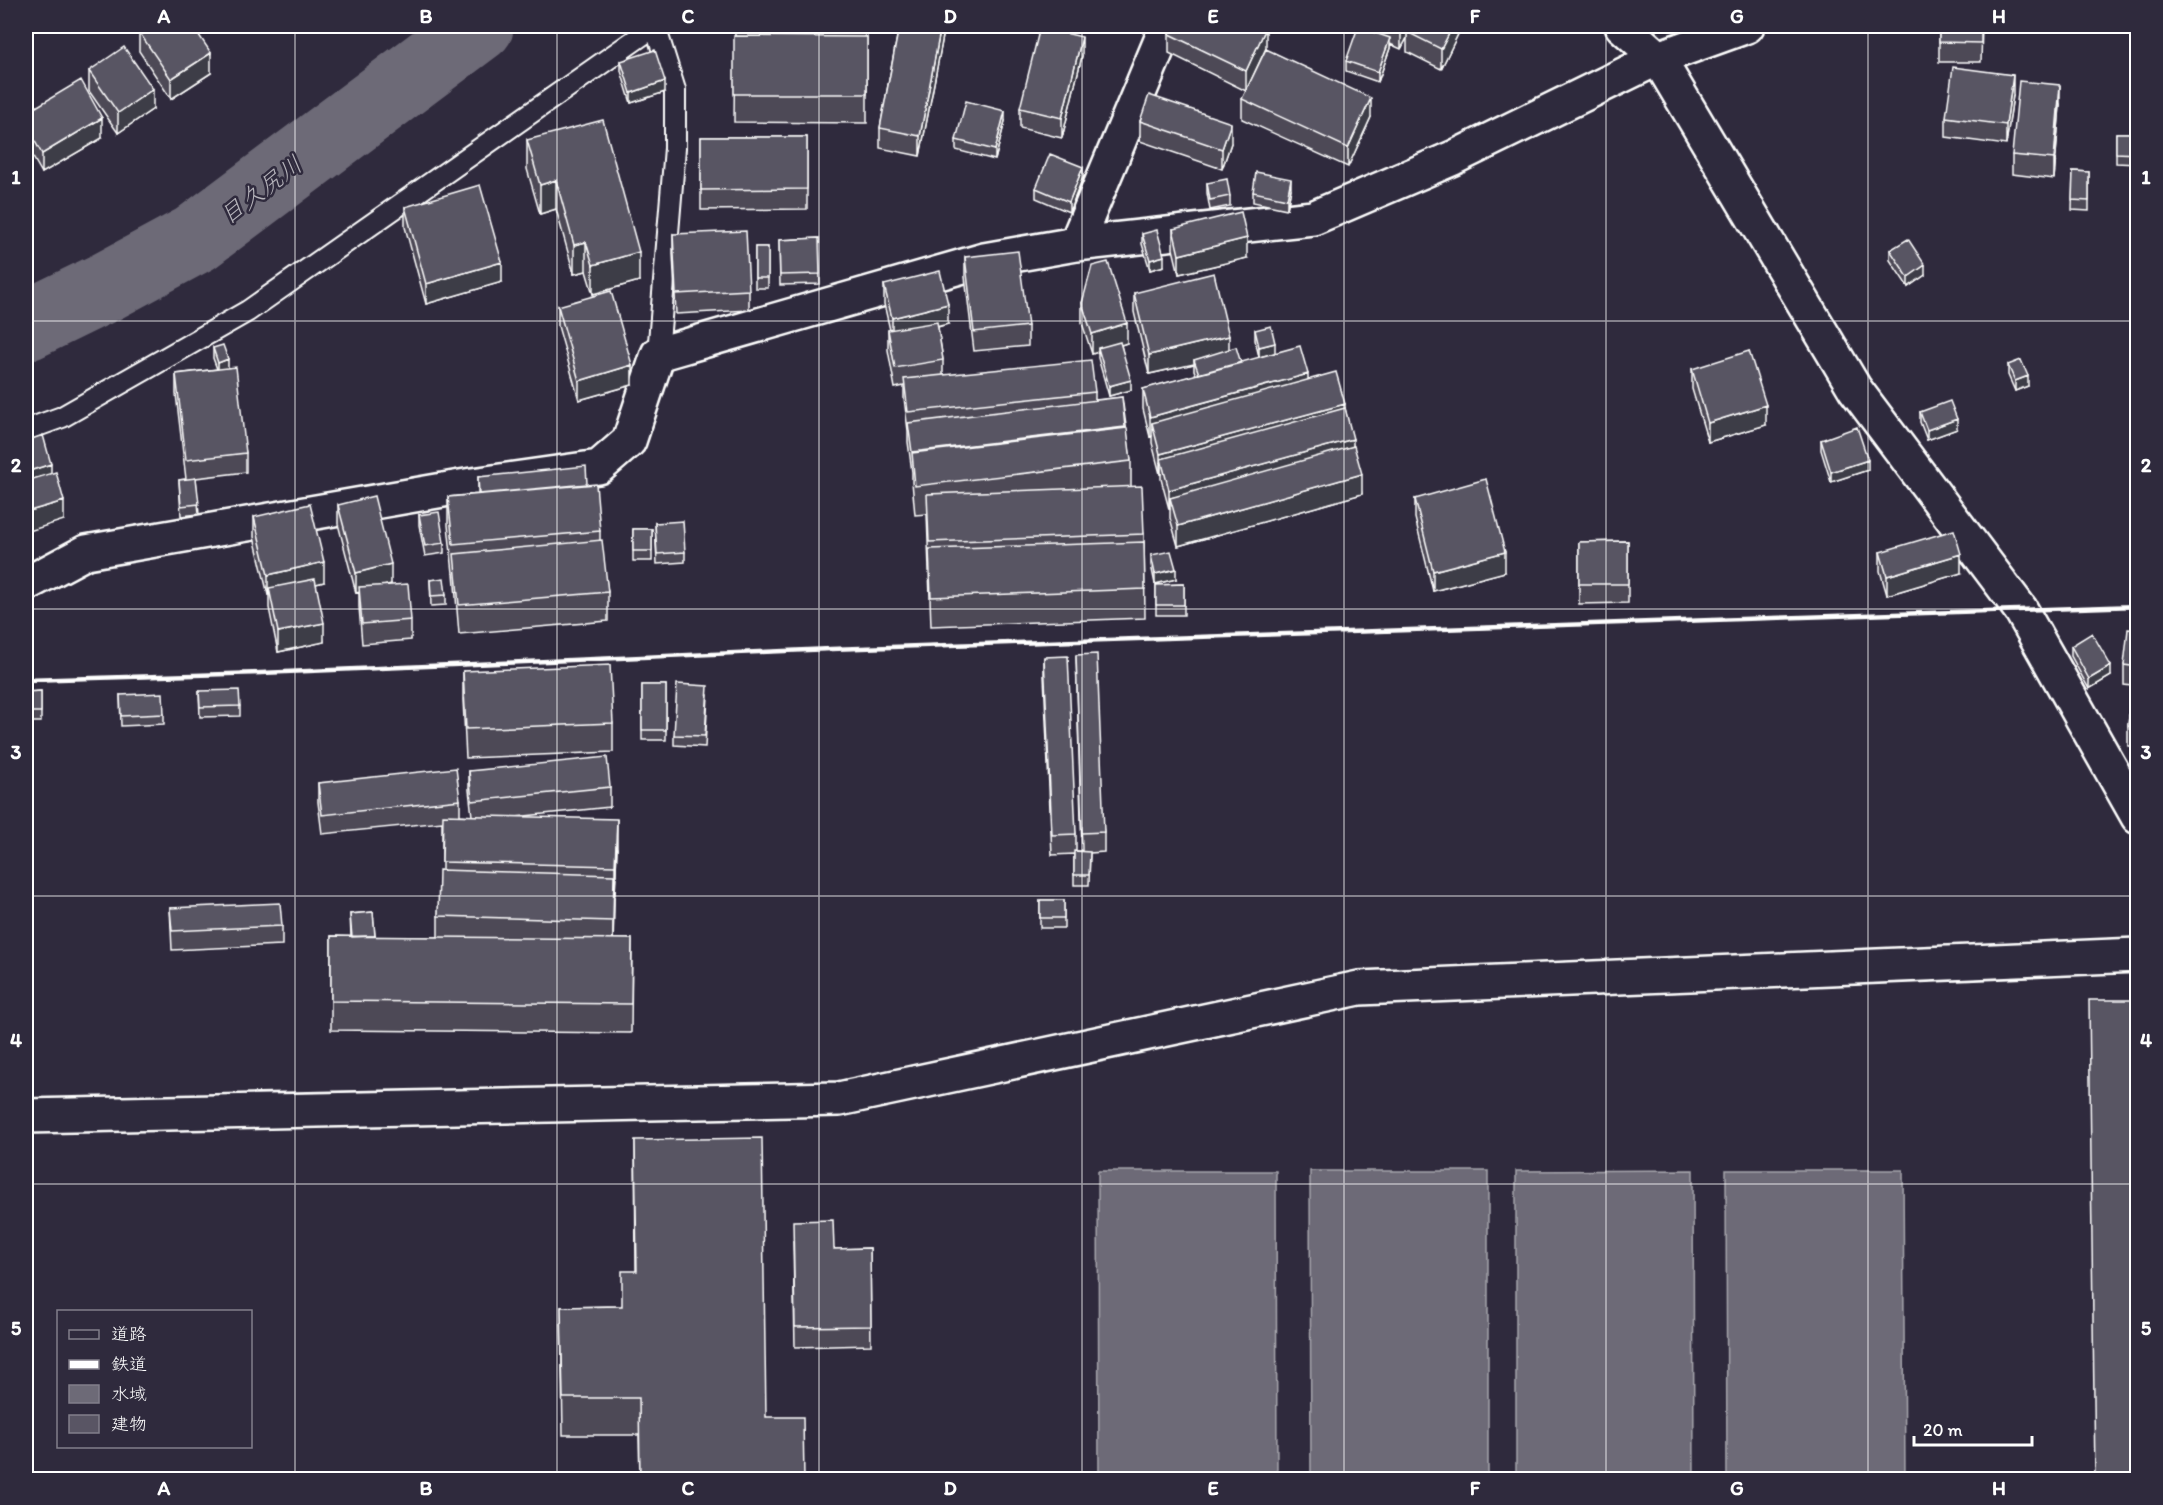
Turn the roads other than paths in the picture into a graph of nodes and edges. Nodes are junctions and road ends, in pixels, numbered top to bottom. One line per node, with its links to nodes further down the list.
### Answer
1 (655, 26): 7 (lane); 8 (lane)
2 (1167, 26): 6 (street)
3 (1622, 26): 5 (street)
4 (1748, 26): 5 (street)
5 (1658, 58): 6 (street); 10 (street)
6 (1076, 244): 7 (street)
7 (658, 354): 9 (street)
8 (26, 430)
9 (26, 584)
10 (2138, 817)
11 (2138, 955): 12 (street)
12 (26, 1116)

